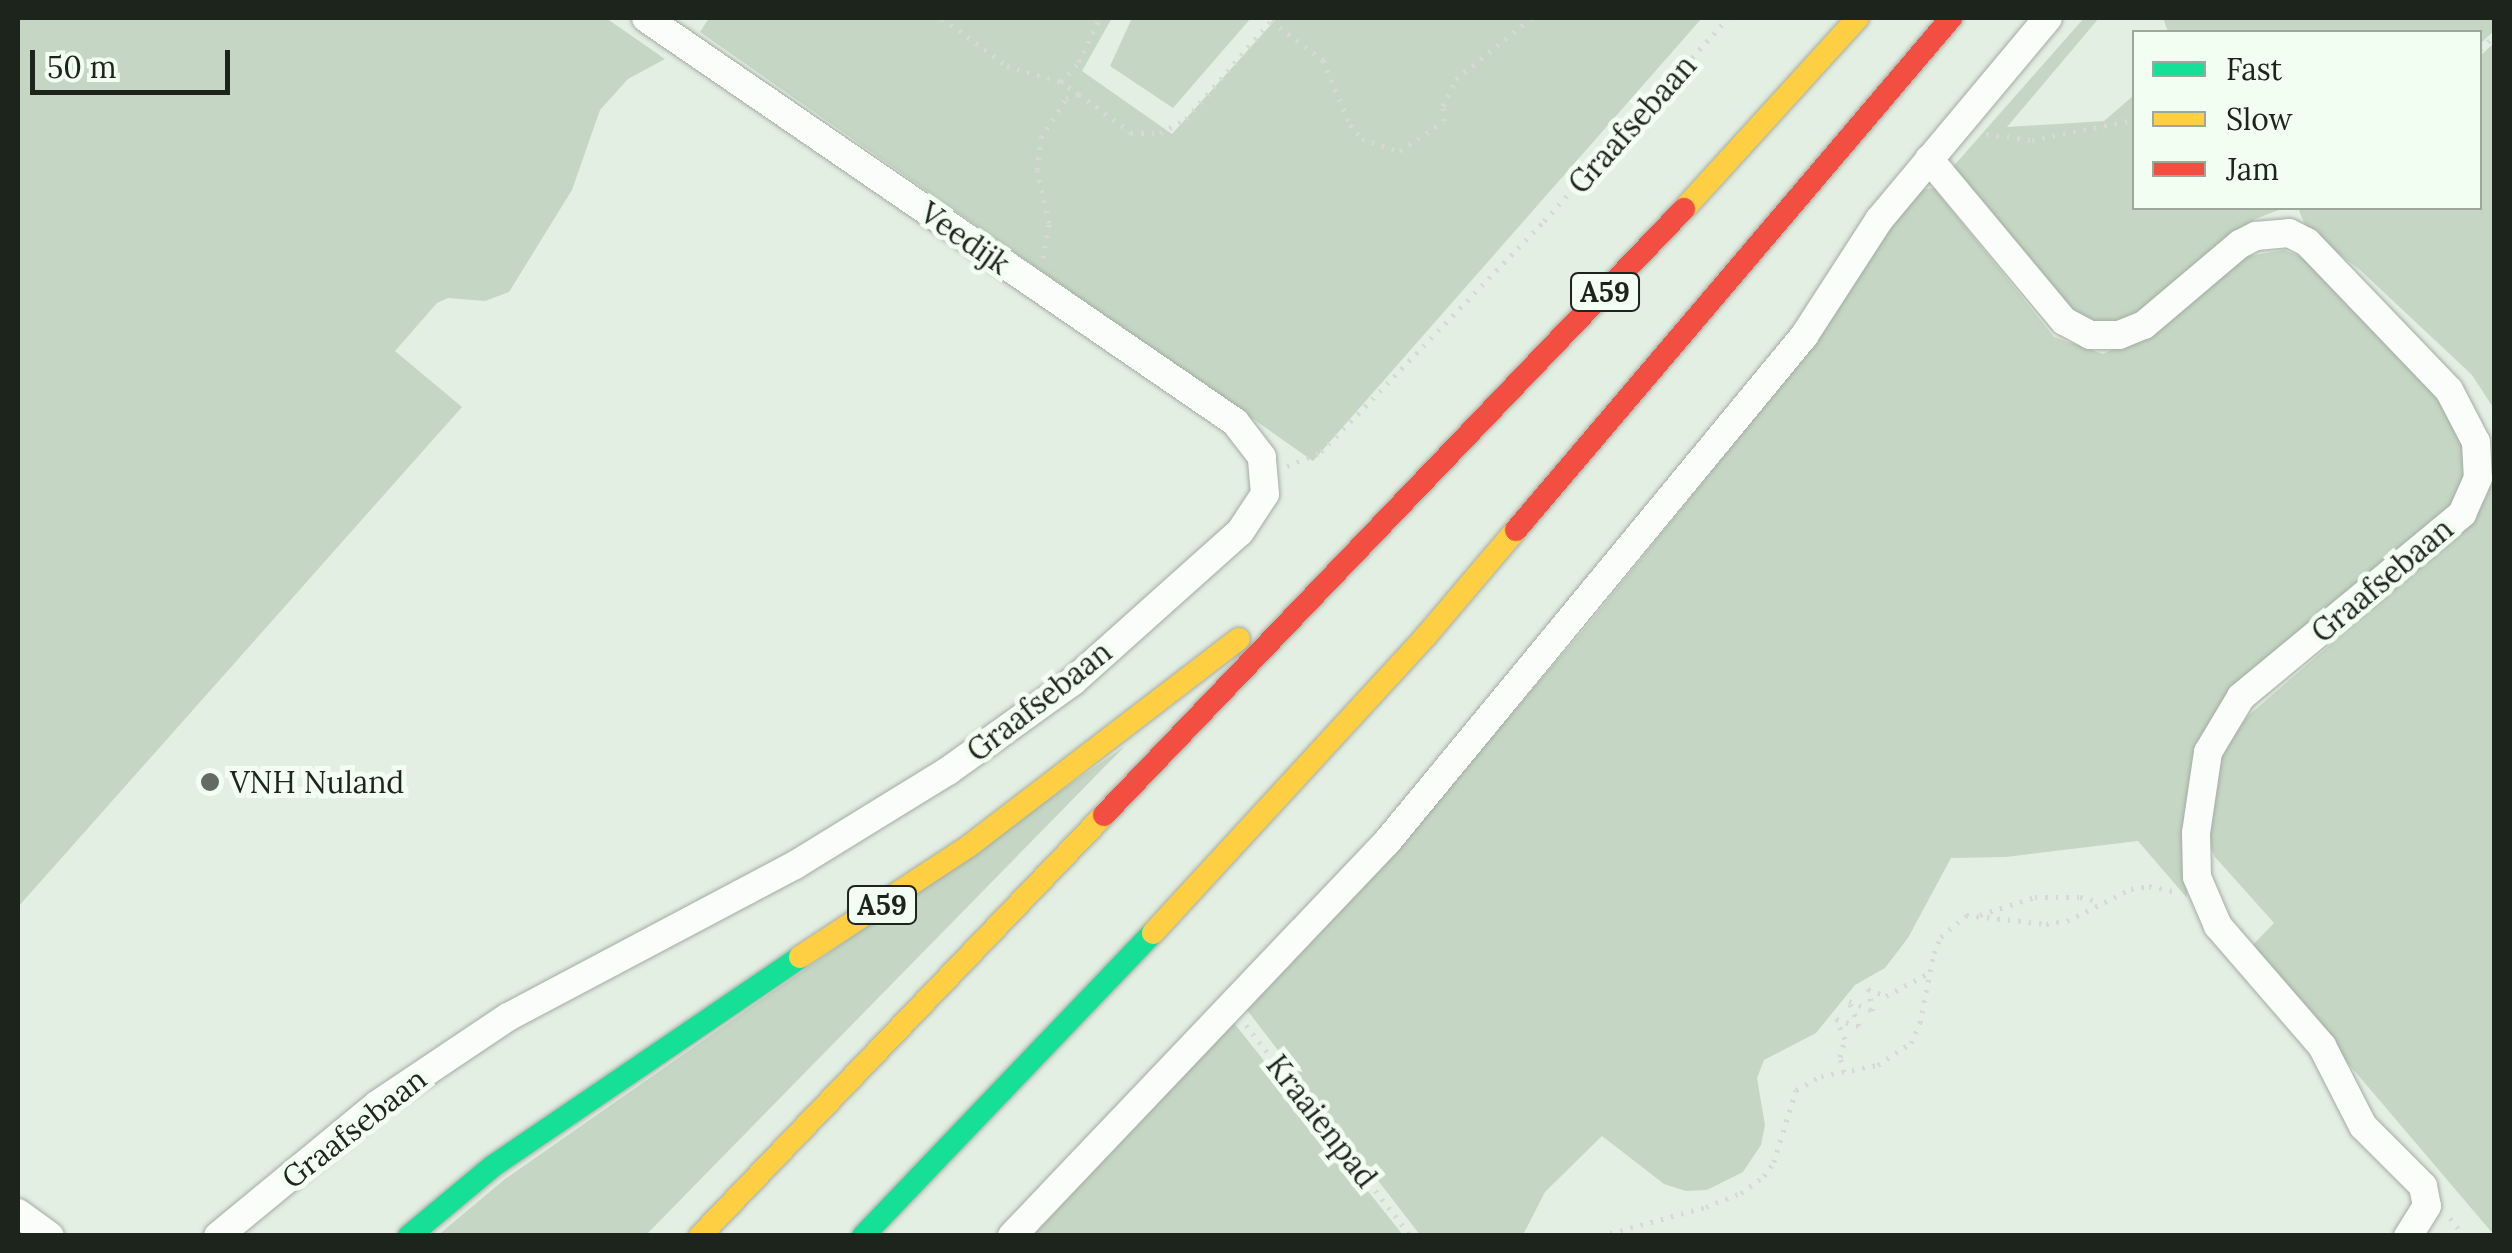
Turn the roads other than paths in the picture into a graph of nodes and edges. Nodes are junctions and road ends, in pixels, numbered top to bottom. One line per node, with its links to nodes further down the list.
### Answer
1 (646, 18): 6 (street, Veedijk)
2 (1858, 18): 7 (highway, A59)
3 (1951, 18): 13 (highway)
4 (2048, 18): 5 (street)
5 (1929, 160): 14 (street); 15 (street, Graafsebaan)
6 (1266, 474): 10 (street, Graafsebaan)
7 (1347, 561): 11 (highway, A59); 12 (highway, A59)
8 (18, 1214): 9 (street)
9 (50, 1236)
10 (218, 1236)
11 (409, 1236)
12 (700, 1236)
13 (863, 1236)
14 (1012, 1236)
15 (2408, 1236)

